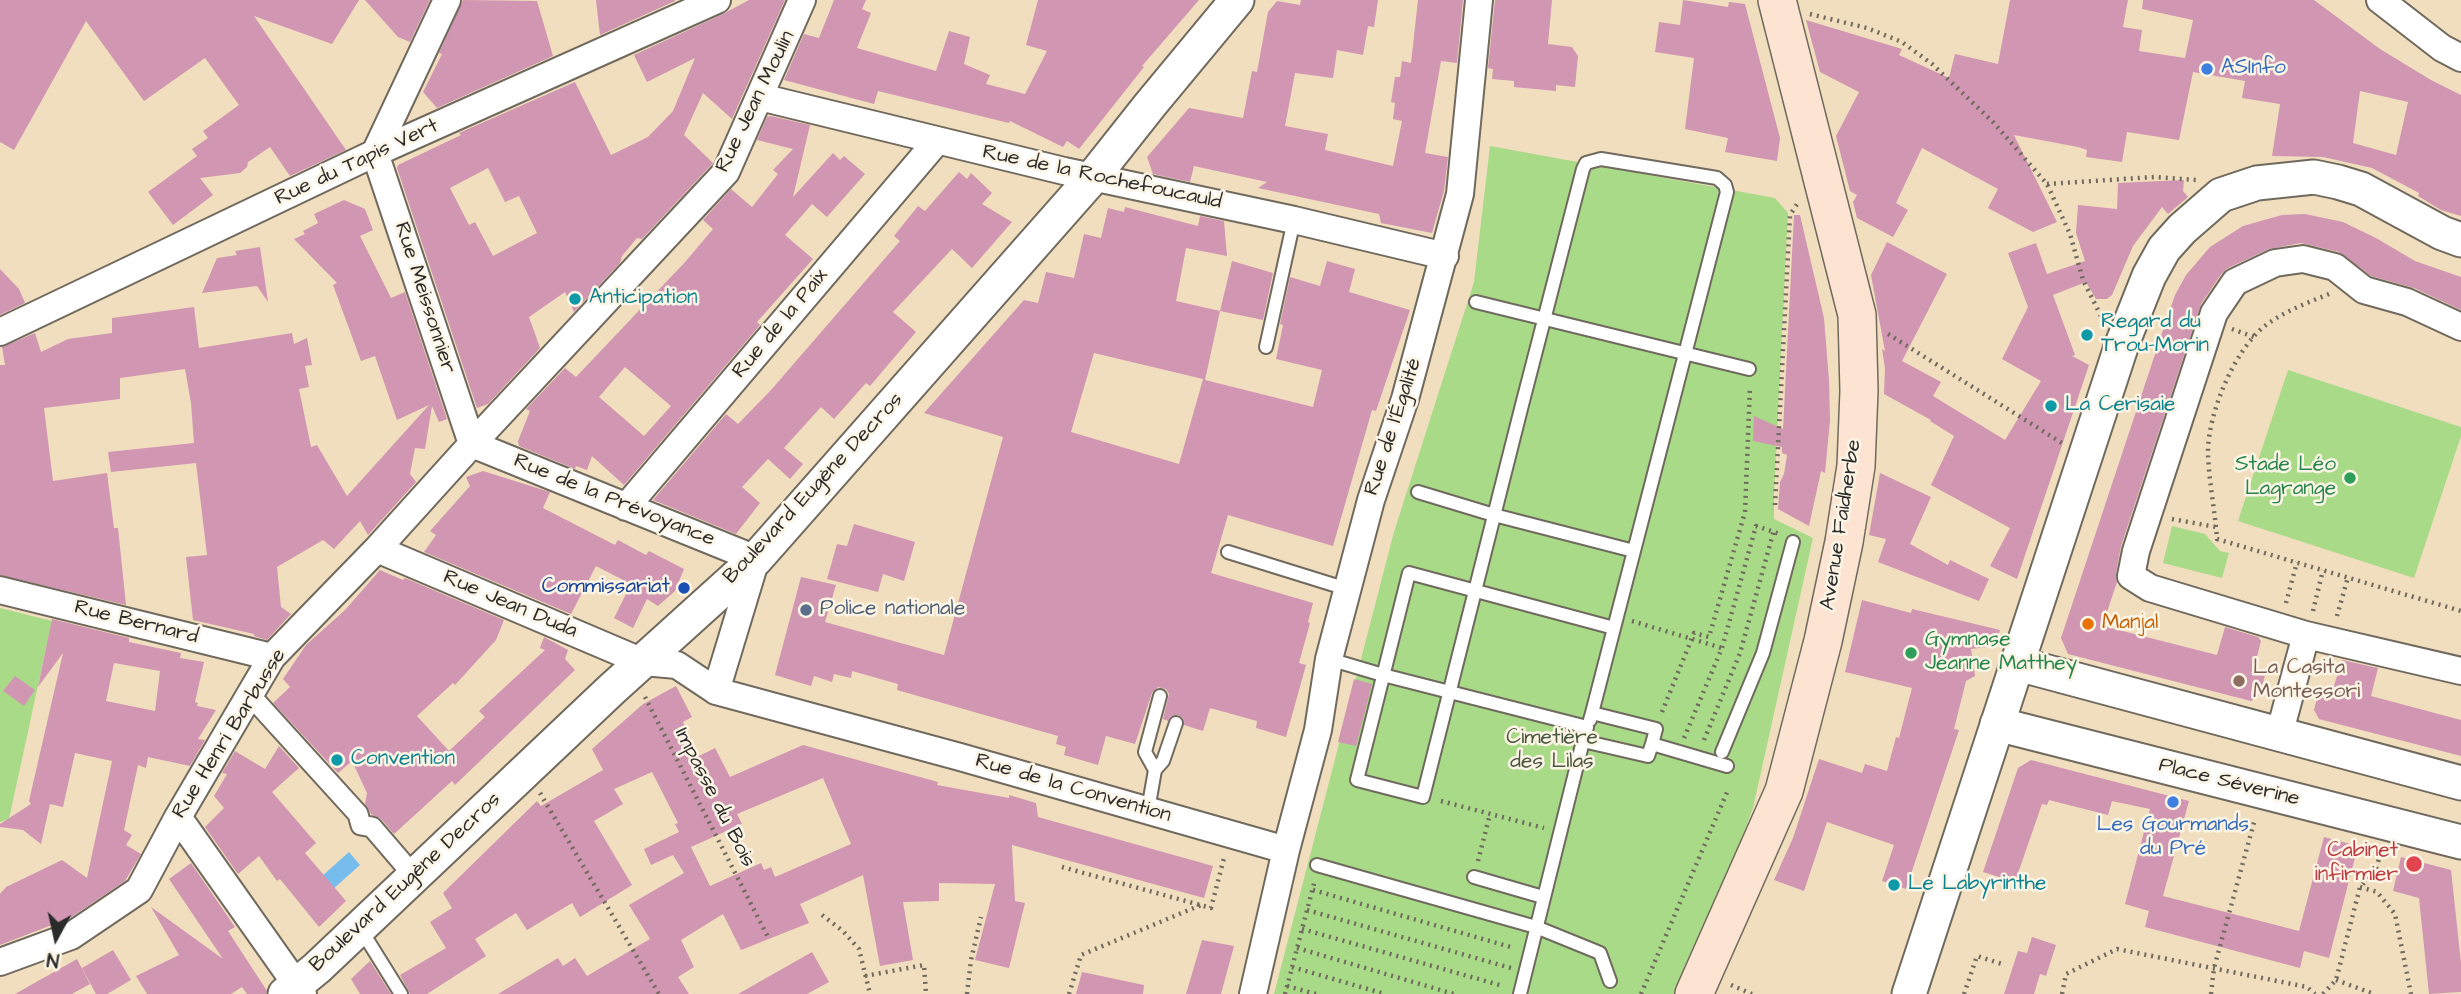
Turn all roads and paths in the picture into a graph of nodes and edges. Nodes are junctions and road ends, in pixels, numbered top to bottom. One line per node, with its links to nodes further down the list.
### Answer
1 (447, 0): 11 (street)
2 (717, 0): 11 (street, Rue du Tapis Vert)
3 (802, 0): 9 (street, Rue Jean Moulin)
4 (1237, 0): 13 (street, Boulevard Eugène Decros)
5 (1479, 0): 18 (street, Rue de l'Égalité)
6 (2380, 0): 8 (street)
7 (1778, 3): 12 (main road, Avenue Faidherbe); 15 (path)
8 (2461, 58)
9 (760, 97): 10 (street, Rue de la Rochefoucauld); 34 (street, Rue Jean Moulin)
10 (937, 141): 13 (street, Rue de la Rochefoucauld); 36 (street, Rue de la Paix)
11 (375, 153): 25 (street, Rue du Tapis Vert); 34 (street, Rue Meissonnier)
12 (1820, 170): 21 (main road, Avenue Faidherbe); 37 (path)
13 (1093, 177): 16 (street, Rue de la Rochefoucauld); 46 (street, Boulevard Eugène Decros)
14 (2206, 180): 15 (path)
15 (2047, 184): 27 (path)
16 (1294, 220): 18 (street, Rue de la Rochefoucauld); 28 (lane)
17 (2461, 240): 27 (street)
18 (1445, 256): 50 (street, Rue de l'Égalité)
19 (2364, 290): 23 (street); 26 (path); 58 (street)
20 (1476, 302): 22 (lane)
21 (1857, 314): 33 (path); 123 (main road, Avenue Faidherbe)
22 (1544, 318): 31 (lane); 31 (lane); 38 (lane)
23 (2461, 327)
24 (2230, 329): 26 (path)
25 (0, 332)
26 (2254, 337): 30 (path)
27 (2122, 344): 63 (street)
28 (1266, 347)
29 (2233, 351): 30 (path)
30 (2241, 353): 40 (path)
31 (1685, 354): 32 (lane); 44 (lane)
32 (1749, 369): 59 (path)
33 (2033, 424)
34 (472, 444): 36 (street, Rue de la Prévoyance); 43 (street, Rue Henri Barbusse)
35 (1418, 492): 38 (lane)
36 (625, 506): 46 (street, Rue de la Prévoyance)
37 (1775, 506)
38 (1494, 515): 44 (lane); 53 (lane)
39 (2168, 518): 40 (path)
40 (2216, 527): 47 (path)
41 (1774, 530): 42 (path); 60 (path); 81 (path)
42 (1793, 542): 80 (lane)
43 (377, 549): 61 (street, Rue Henri Barbusse); 64 (street, Rue Jean Duda)
44 (1634, 551): 57 (lane)
45 (1228, 552): 50 (lane)
46 (756, 559): 64 (street, Boulevard Eugène Decros); 67 (street)
47 (2297, 562): 48 (path); 52 (path)
48 (2323, 570): 49 (path); 54 (path)
49 (2348, 577): 55 (path); 56 (path)
50 (1347, 589): 62 (street, Rue de l'Égalité)
51 (0, 590): 61 (street, Rue Bernard)
52 (2289, 591)
53 (1475, 592): 57 (lane); 66 (lane); 68 (lane)
54 (2316, 598)
55 (2340, 606)
56 (2461, 611)
57 (1615, 622): 59 (path); 71 (lane)
58 (2306, 635): 65 (street); 76 (street)
59 (1691, 638): 60 (path); 75 (path)
60 (1721, 648): 79 (path)
61 (272, 657): 69 (street, Rue Henri Barbusse)
62 (1329, 659): 66 (lane); 96 (street, Rue de l'Égalité)
63 (2018, 664): 73 (street); 76 (street)
64 (637, 667): 67 (street, Rue de la Convention); 83 (street, Boulevard Eugène Decros); 111 (path, Impasse du Bois)
65 (2461, 671)
66 (1383, 675): 68 (lane); 87 (lane)
67 (716, 691): 88 (street, Rue de la Convention)
68 (1449, 692): 74 (lane); 87 (lane)
69 (250, 695): 91 (street, Rue Henri Barbusse); 99 (street)
70 (1160, 696): 84 (lane)
71 (1592, 713): 74 (lane); 75 (lane)
72 (1176, 723): 84 (lane)
73 (1997, 724): 92 (street, Place Séverine); 139 (street)
74 (1587, 727): 77 (lane)
75 (1656, 729): 78 (lane)
76 (2279, 735): 85 (street)
77 (1583, 741): 78 (lane); 93 (lane)
78 (1652, 744): 79 (lane)
79 (1679, 752): 81 (lane)
80 (1722, 752)
81 (1697, 757): 82 (lane)
82 (1727, 766)
83 (526, 770): 99 (street, Boulevard Eugène Decros); 127 (path)
84 (1155, 770): 88 (lane)
85 (2461, 783)
86 (1728, 790): 137 (path)
87 (1423, 797): 89 (path)
88 (1147, 810): 94 (street, Rue de la Convention)
89 (1490, 814): 93 (path); 100 (path)
90 (2256, 814): 117 (path)
91 (178, 817): 114 (street, Rue Henri Barbusse); 124 (street)
92 (2410, 830): 95 (street, Place Séverine); 101 (path)
93 (1560, 832): 103 (lane)
94 (1230, 834): 96 (street, Rue de la Convention); 104 (path)
95 (2461, 842)
96 (1286, 850): 132 (street)
97 (1318, 865): 102 (path); 108 (lane)
98 (1062, 867): 104 (path)
99 (414, 876): 109 (street, Boulevard Eugène Decros)
100 (1474, 877): 103 (lane)
101 (2360, 887): 120 (path); 146 (path)
102 (1313, 890): 105 (path); 113 (path)
103 (1543, 897): 108 (lane)
104 (1201, 905): 131 (path)
105 (1307, 910): 110 (path); 118 (path)
106 (822, 915): 119 (path)
107 (981, 917): 130 (path)
108 (1535, 927): 113 (lane); 121 (lane)
109 (360, 928): 124 (street, Boulevard Eugène Decros); 126 (lane)
110 (1302, 929): 112 (path); 125 (path)
111 (769, 939)
112 (1297, 948): 116 (path); 136 (path)
113 (1530, 953): 118 (lane)
114 (0, 962)
115 (2005, 965): 140 (path)
116 (1292, 967): 122 (path); 135 (path)
117 (2214, 968): 141 (path); 142 (path); 143 (path)
118 (1525, 972): 125 (lane)
119 (865, 976): 128 (path); 129 (path)
120 (2336, 980): 144 (path); 145 (path)
121 (1611, 981)
122 (1287, 986): 133 (path); 134 (path)
123 (1709, 988): 138 (path)
124 (296, 991)
125 (1521, 993)
126 (401, 994)
127 (659, 994)
128 (870, 994)
129 (926, 994)
130 (967, 994)
131 (1069, 994)
132 (1253, 994)
133 (1285, 994)
134 (1316, 994)
135 (1385, 994)
136 (1454, 994)
137 (1641, 994)
138 (1752, 994)
139 (1909, 994)
140 (1964, 994)
141 (2062, 994)
142 (2211, 994)
143 (2315, 994)
144 (2323, 994)
145 (2374, 994)
146 (2411, 994)

